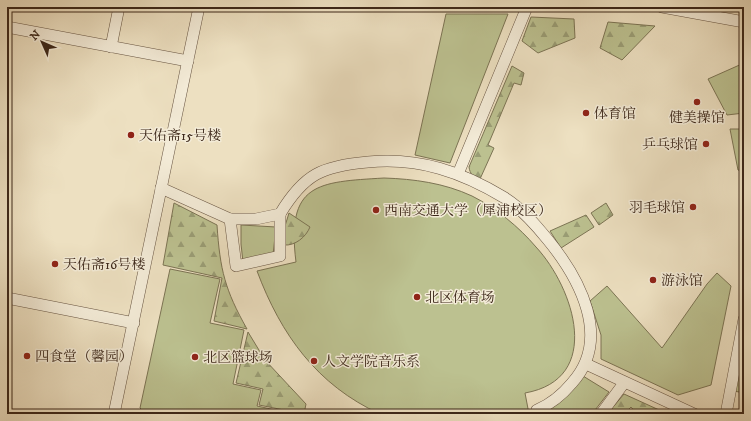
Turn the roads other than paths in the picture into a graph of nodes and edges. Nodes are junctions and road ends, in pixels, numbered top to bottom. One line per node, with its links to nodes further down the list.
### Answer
1 (119, 7): 7 (street)
2 (199, 7): 8 (street)
3 (527, 7): 9 (street)
4 (662, 7): 5 (street)
5 (744, 22)
6 (7, 27): 7 (street)
7 (111, 47): 8 (street)
8 (188, 61): 10 (street)
9 (458, 174): 11 (street); 16 (street)
10 (162, 188): 12 (street); 15 (street)
11 (280, 214): 12 (street); 12 (street)
12 (230, 219)
13 (7, 298): 15 (street)
14 (744, 319): 22 (street)
15 (134, 323): 18 (street)
16 (586, 364): 17 (street); 19 (street)
17 (624, 383): 20 (street); 21 (street)
18 (114, 414)
19 (538, 414)
20 (601, 414)
21 (694, 414)
22 (726, 414)

